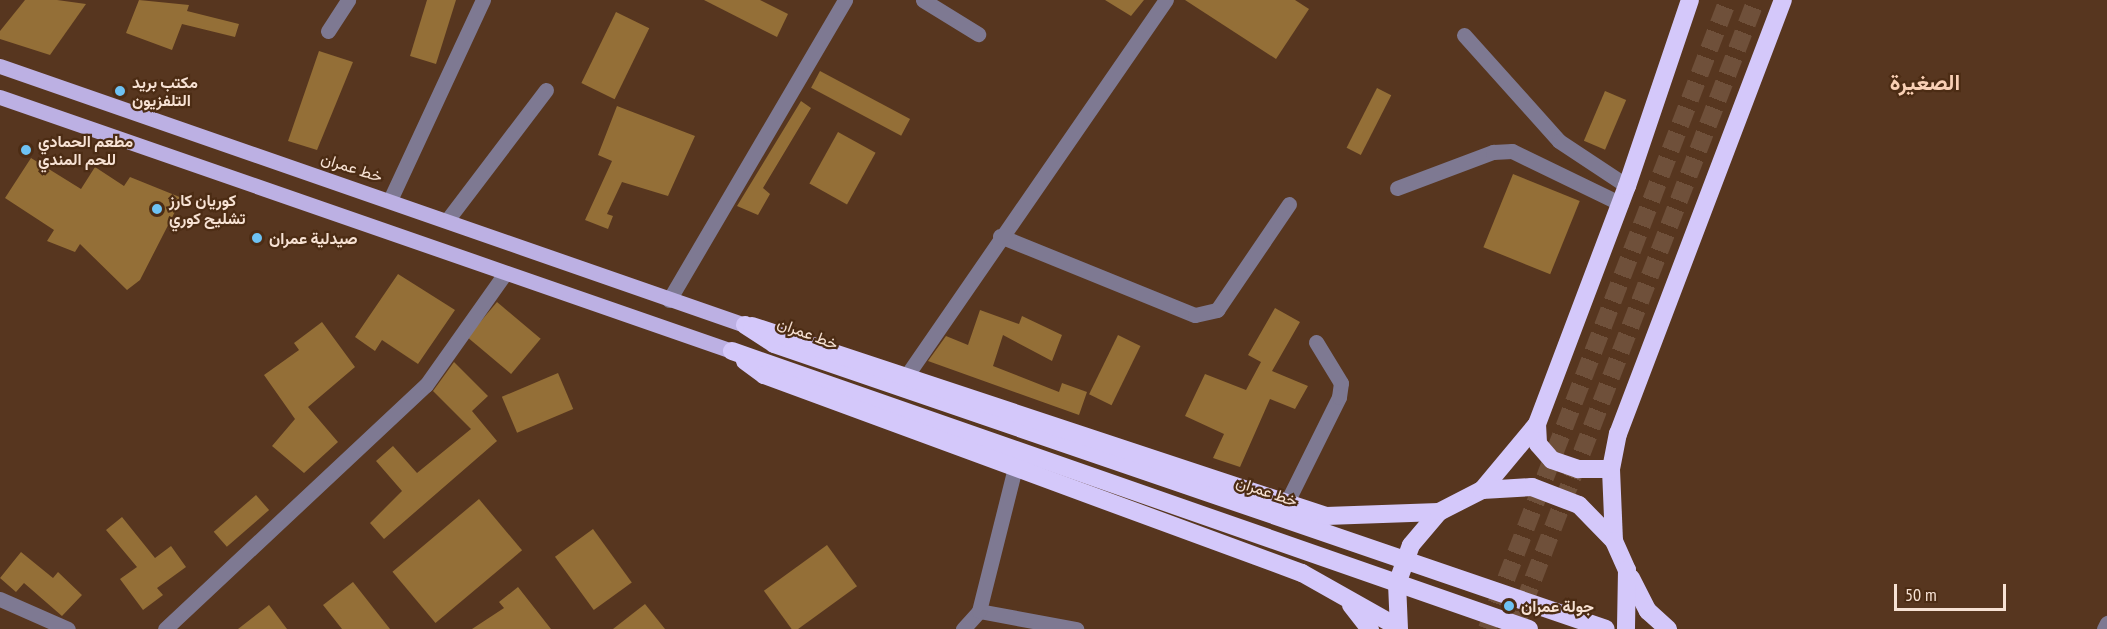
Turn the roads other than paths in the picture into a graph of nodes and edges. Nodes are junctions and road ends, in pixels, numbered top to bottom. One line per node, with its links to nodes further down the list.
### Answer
1 (348, 0): 8 (street)
2 (483, 0): 16 (street)
3 (845, 0): 22 (street)
4 (923, 0): 9 (street)
5 (1166, 0): 20 (street)
6 (1690, 0): 14 (highway)
7 (1784, 0): 29 (highway)
8 (328, 31)
9 (978, 34)
10 (1464, 35): 14 (street)
11 (0, 66): 16 (main road, خط عمران)
12 (546, 90): 19 (street)
13 (0, 97): 21 (main road)
14 (1627, 186): 18 (highway)
15 (1397, 188): 18 (street)
16 (390, 200): 19 (main road, خط عمران)
17 (1289, 204): 20 (street)
18 (1621, 204): 27 (highway)
19 (448, 219): 22 (main road, خط عمران)
20 (1000, 236): 26 (street)
21 (504, 275): 25 (main road); 43 (street)
22 (669, 300): 23 (main road, خط عمران)
23 (745, 325): 26 (highway); 48 (highway, خط عمران)
24 (1316, 342): 31 (street)
25 (732, 351): 28 (highway); 47 (highway)
26 (907, 375): 31 (highway)
27 (1537, 424): 29 (highway); 30 (highway)
28 (1015, 468): 36 (highway); 39 (street)
29 (1611, 469): 34 (highway)
30 (1482, 490): 32 (highway); 34 (highway)
31 (1286, 504): 33 (highway)
32 (1439, 512): 33 (highway); 41 (highway)
33 (1326, 516): 36 (highway)
34 (1614, 541): 35 (highway)
35 (1627, 570): 49 (highway); 50 (highway)
36 (1302, 573): 37 (highway)
37 (1341, 595): 41 (highway); 46 (highway)
38 (0, 599): 42 (street)
39 (979, 611): 44 (street); 45 (street)
40 (2107, 623): 51 (street)
41 (1398, 628)
42 (68, 629)
43 (165, 629)
44 (963, 629)
45 (1076, 629)
46 (1370, 629)
47 (1529, 629)
48 (1606, 629)
49 (1626, 629)
50 (1668, 629)
51 (2103, 629)

